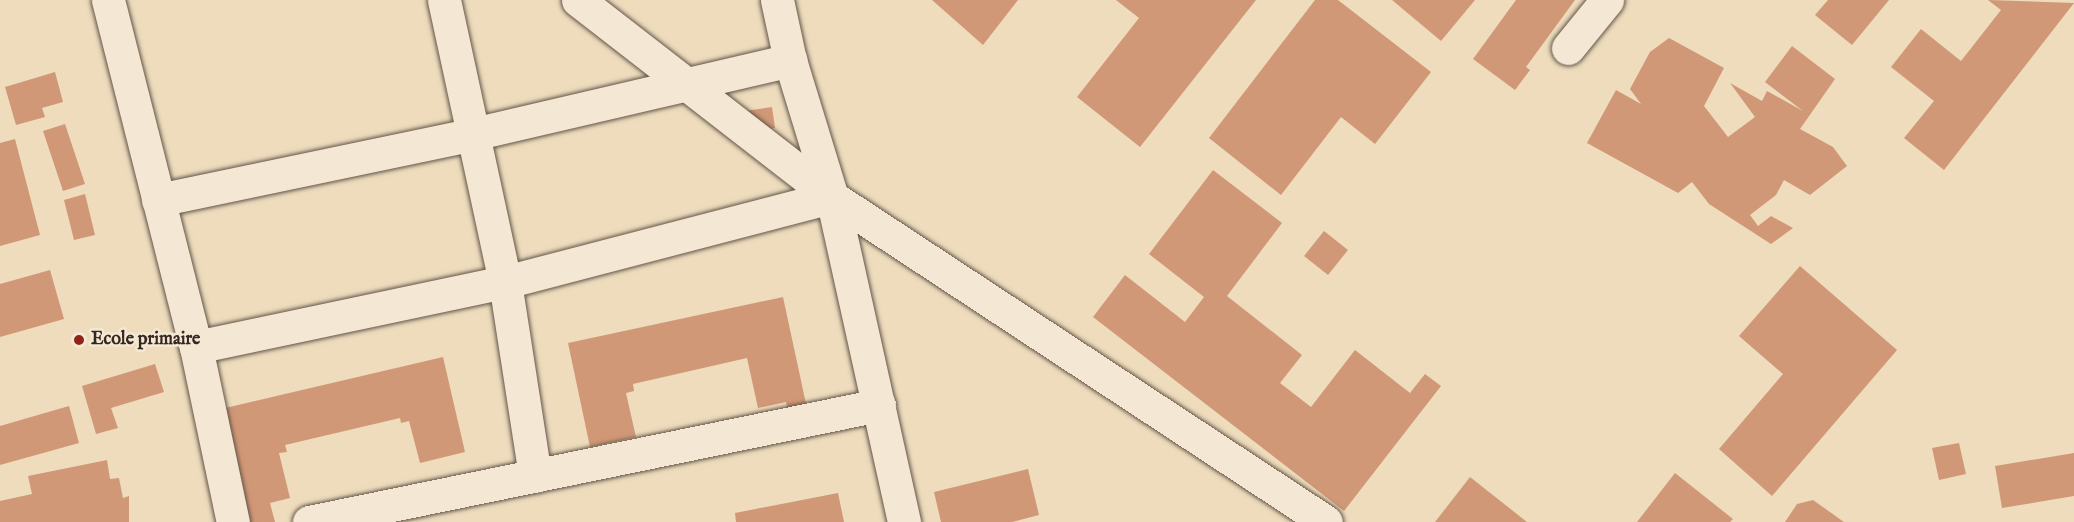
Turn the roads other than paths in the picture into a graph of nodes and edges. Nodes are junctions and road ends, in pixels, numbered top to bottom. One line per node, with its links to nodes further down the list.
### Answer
1 (108, 0): 11 (street)
2 (444, 0): 9 (street)
3 (579, 0): 8 (street)
4 (777, 0): 7 (street)
5 (1607, 0): 6 (street)
6 (1568, 48)
7 (790, 60): 8 (street); 10 (street)
8 (685, 86): 9 (street); 10 (street)
9 (473, 134): 11 (street); 12 (street)
10 (832, 197): 12 (street); 14 (street); 19 (street)
11 (158, 200): 13 (street)
12 (505, 282): 13 (street); 15 (street)
13 (196, 347): 16 (street)
14 (879, 405): 15 (street); 18 (street)
15 (534, 476): 17 (street)
16 (233, 522)
17 (309, 522)
18 (904, 522)
19 (1326, 522)

